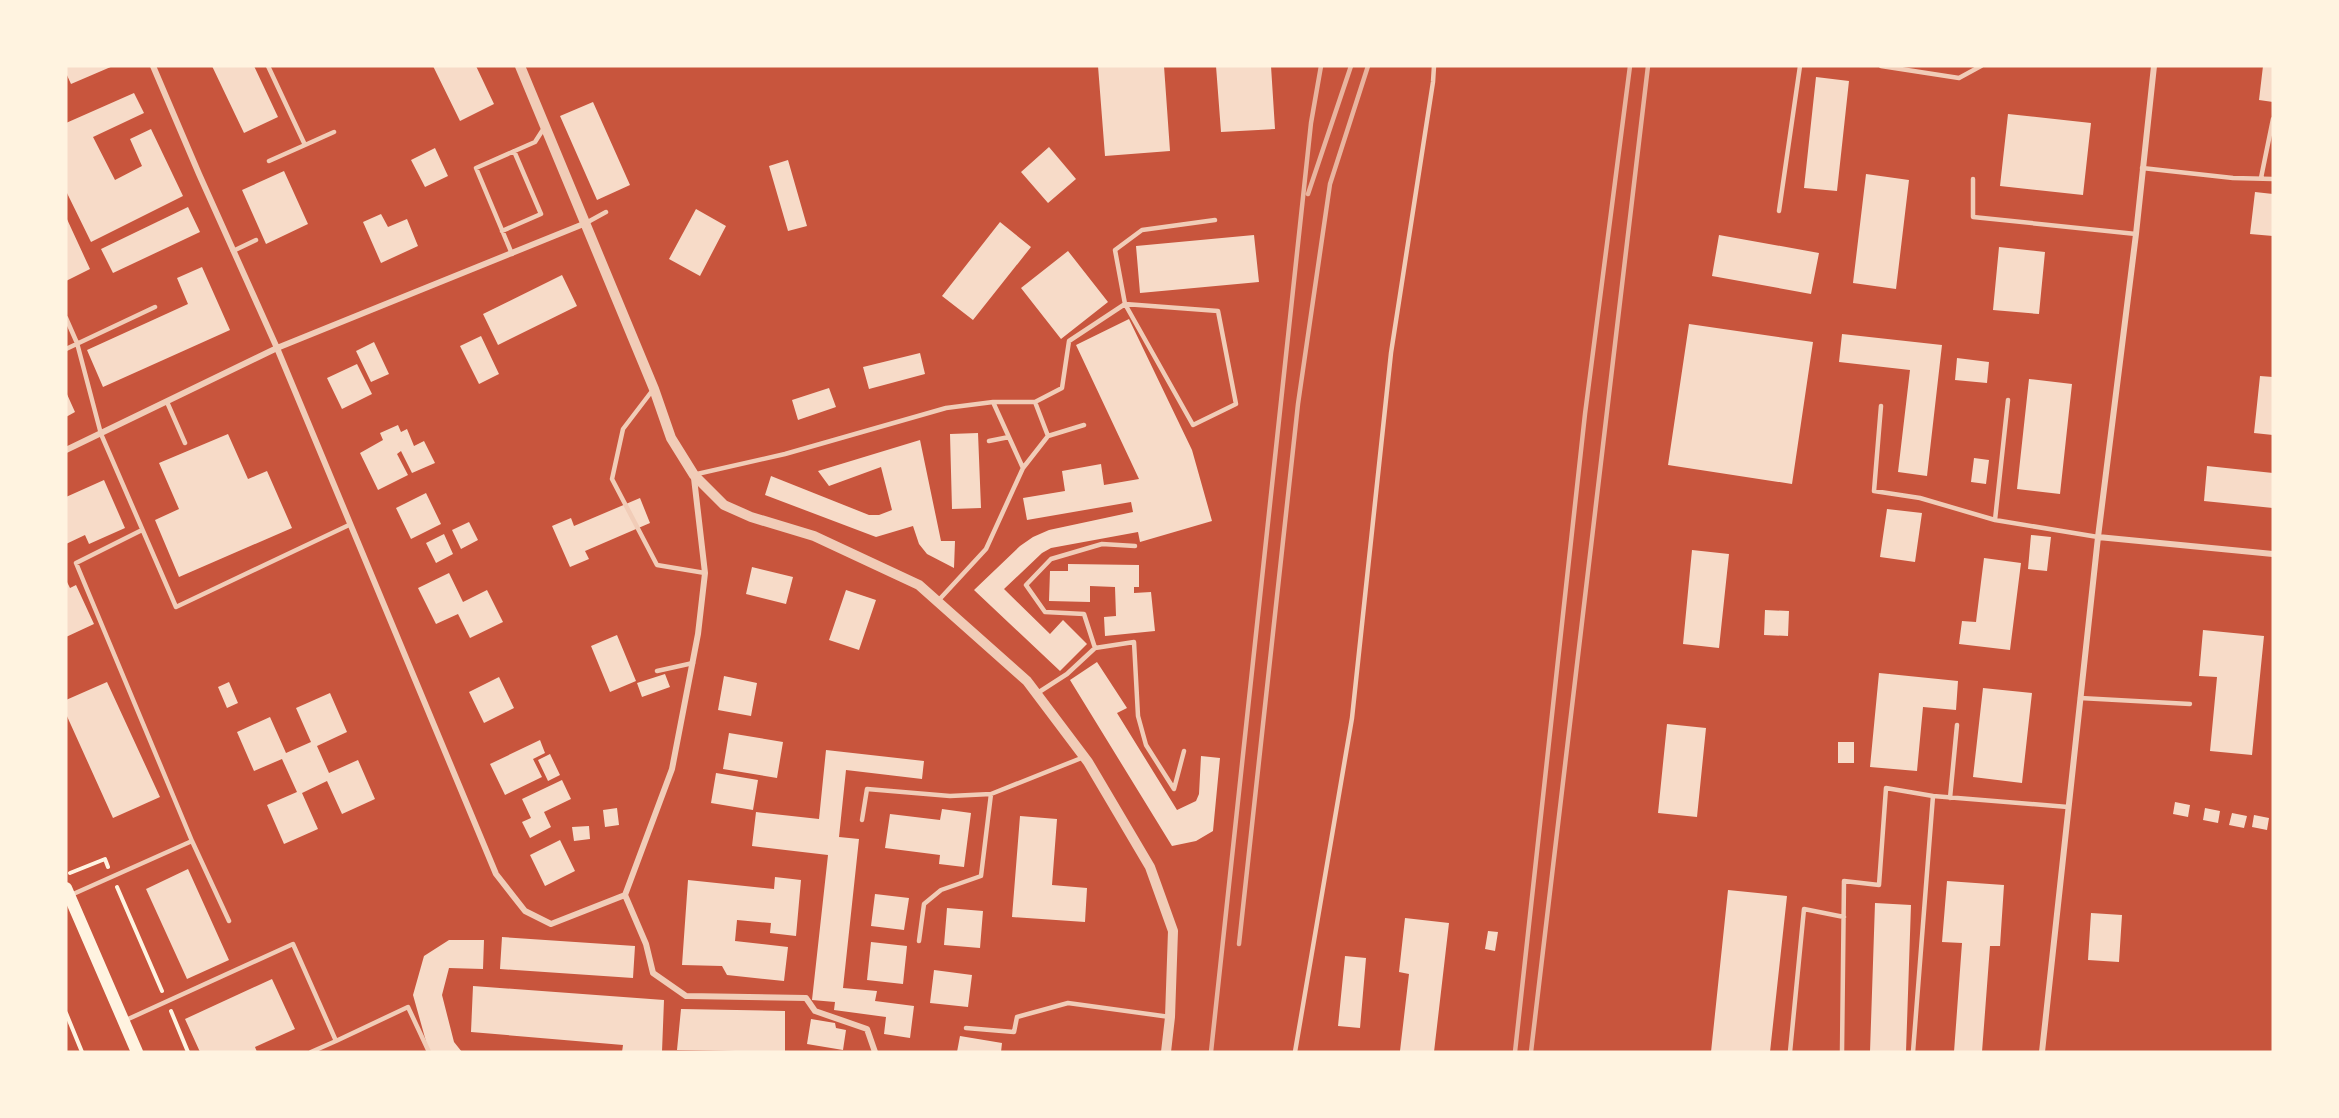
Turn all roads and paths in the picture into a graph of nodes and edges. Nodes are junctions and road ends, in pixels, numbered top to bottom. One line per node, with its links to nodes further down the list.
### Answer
1 (153, 66): 26 (street)
2 (268, 66): 12 (lane)
3 (520, 66): 10 (street)
4 (1434, 66): 92 (lane)
5 (1800, 66): 19 (lane)
6 (1881, 66): 7 (lane)
7 (1981, 66)
8 (2154, 66): 15 (street)
9 (2273, 119): 16 (lane)
10 (545, 126): 13 (lane); 22 (street)
11 (334, 132): 12 (lane)
12 (305, 145): 14 (lane)
13 (514, 151): 23 (lane); 23 (lane)
14 (269, 161)
15 (2142, 168): 16 (lane); 24 (street)
16 (2261, 178): 17 (lane)
17 (2273, 179)
18 (1973, 180): 24 (lane)
19 (1779, 211)
20 (606, 212): 22 (lane)
21 (1215, 220): 28 (lane)
22 (586, 223): 27 (street); 34 (street)
23 (502, 231): 27 (lane)
24 (2136, 234): 52 (street)
25 (256, 240): 26 (lane)
26 (233, 251): 32 (street)
27 (512, 254): 32 (street)
28 (1125, 304): 28 (lane); 38 (lane)
29 (155, 307): 31 (lane)
30 (66, 318): 31 (lane)
31 (77, 343): 33 (lane); 41 (lane)
32 (277, 348): 36 (street); 50 (street)
33 (66, 349)
34 (654, 389): 48 (street); 55 (lane)
35 (2008, 400): 49 (lane)
36 (167, 402): 41 (street); 45 (lane)
37 (993, 402): 38 (lane); 43 (lane); 48 (lane)
38 (1035, 402): 42 (lane)
39 (1881, 406): 49 (lane)
40 (1084, 425): 42 (lane)
41 (102, 434): 46 (street); 51 (lane)
42 (1048, 436): 47 (lane)
43 (1009, 437): 44 (lane); 47 (lane)
44 (989, 441)
45 (185, 443)
46 (66, 450)
47 (1023, 468): 56 (lane)
48 (694, 475): 55 (street); 56 (street)
49 (1995, 520): 52 (lane)
50 (349, 525): 51 (lane); 75 (street)
51 (142, 530): 71 (lane)
52 (2098, 537): 54 (street); 61 (street)
53 (1135, 546): 57 (lane)
54 (2273, 554)
55 (705, 573): 58 (street)
56 (937, 602): 60 (street)
57 (1095, 648): 60 (lane); 64 (lane)
58 (693, 663): 59 (lane); 75 (street)
59 (657, 671)
60 (1036, 693): 65 (street)
61 (2080, 698): 62 (lane); 69 (street)
62 (2190, 704)
63 (1957, 725): 68 (lane)
64 (1184, 751)
65 (1084, 757): 66 (lane); 81 (street)
66 (991, 794): 70 (lane); 78 (lane)
67 (1933, 796): 68 (lane); 76 (lane); 95 (lane)
68 (1950, 798): 69 (lane)
69 (2068, 807): 96 (street)
70 (862, 820)
71 (192, 841): 73 (lane); 77 (lane)
72 (66, 875): 73 (path)
73 (113, 876): 74 (lane); 79 (path)
74 (68, 892): 82 (main road)
75 (625, 895): 90 (street)
76 (1844, 917): 93 (lane); 94 (lane)
77 (229, 921)
78 (919, 941)
79 (166, 1001): 82 (lane); 84 (lane); 87 (path)
80 (66, 1013): 85 (path)
81 (1170, 1017): 83 (lane); 91 (street)
82 (123, 1021): 86 (main road)
83 (966, 1028)
84 (336, 1041): 88 (lane); 89 (lane)
85 (82, 1052)
86 (137, 1052)
87 (188, 1052)
88 (311, 1052)
89 (429, 1052)
90 (875, 1052)
91 (1166, 1052)
92 (1294, 1052)
93 (1790, 1052)
94 (1842, 1052)
95 (1913, 1052)
96 (2042, 1052)

